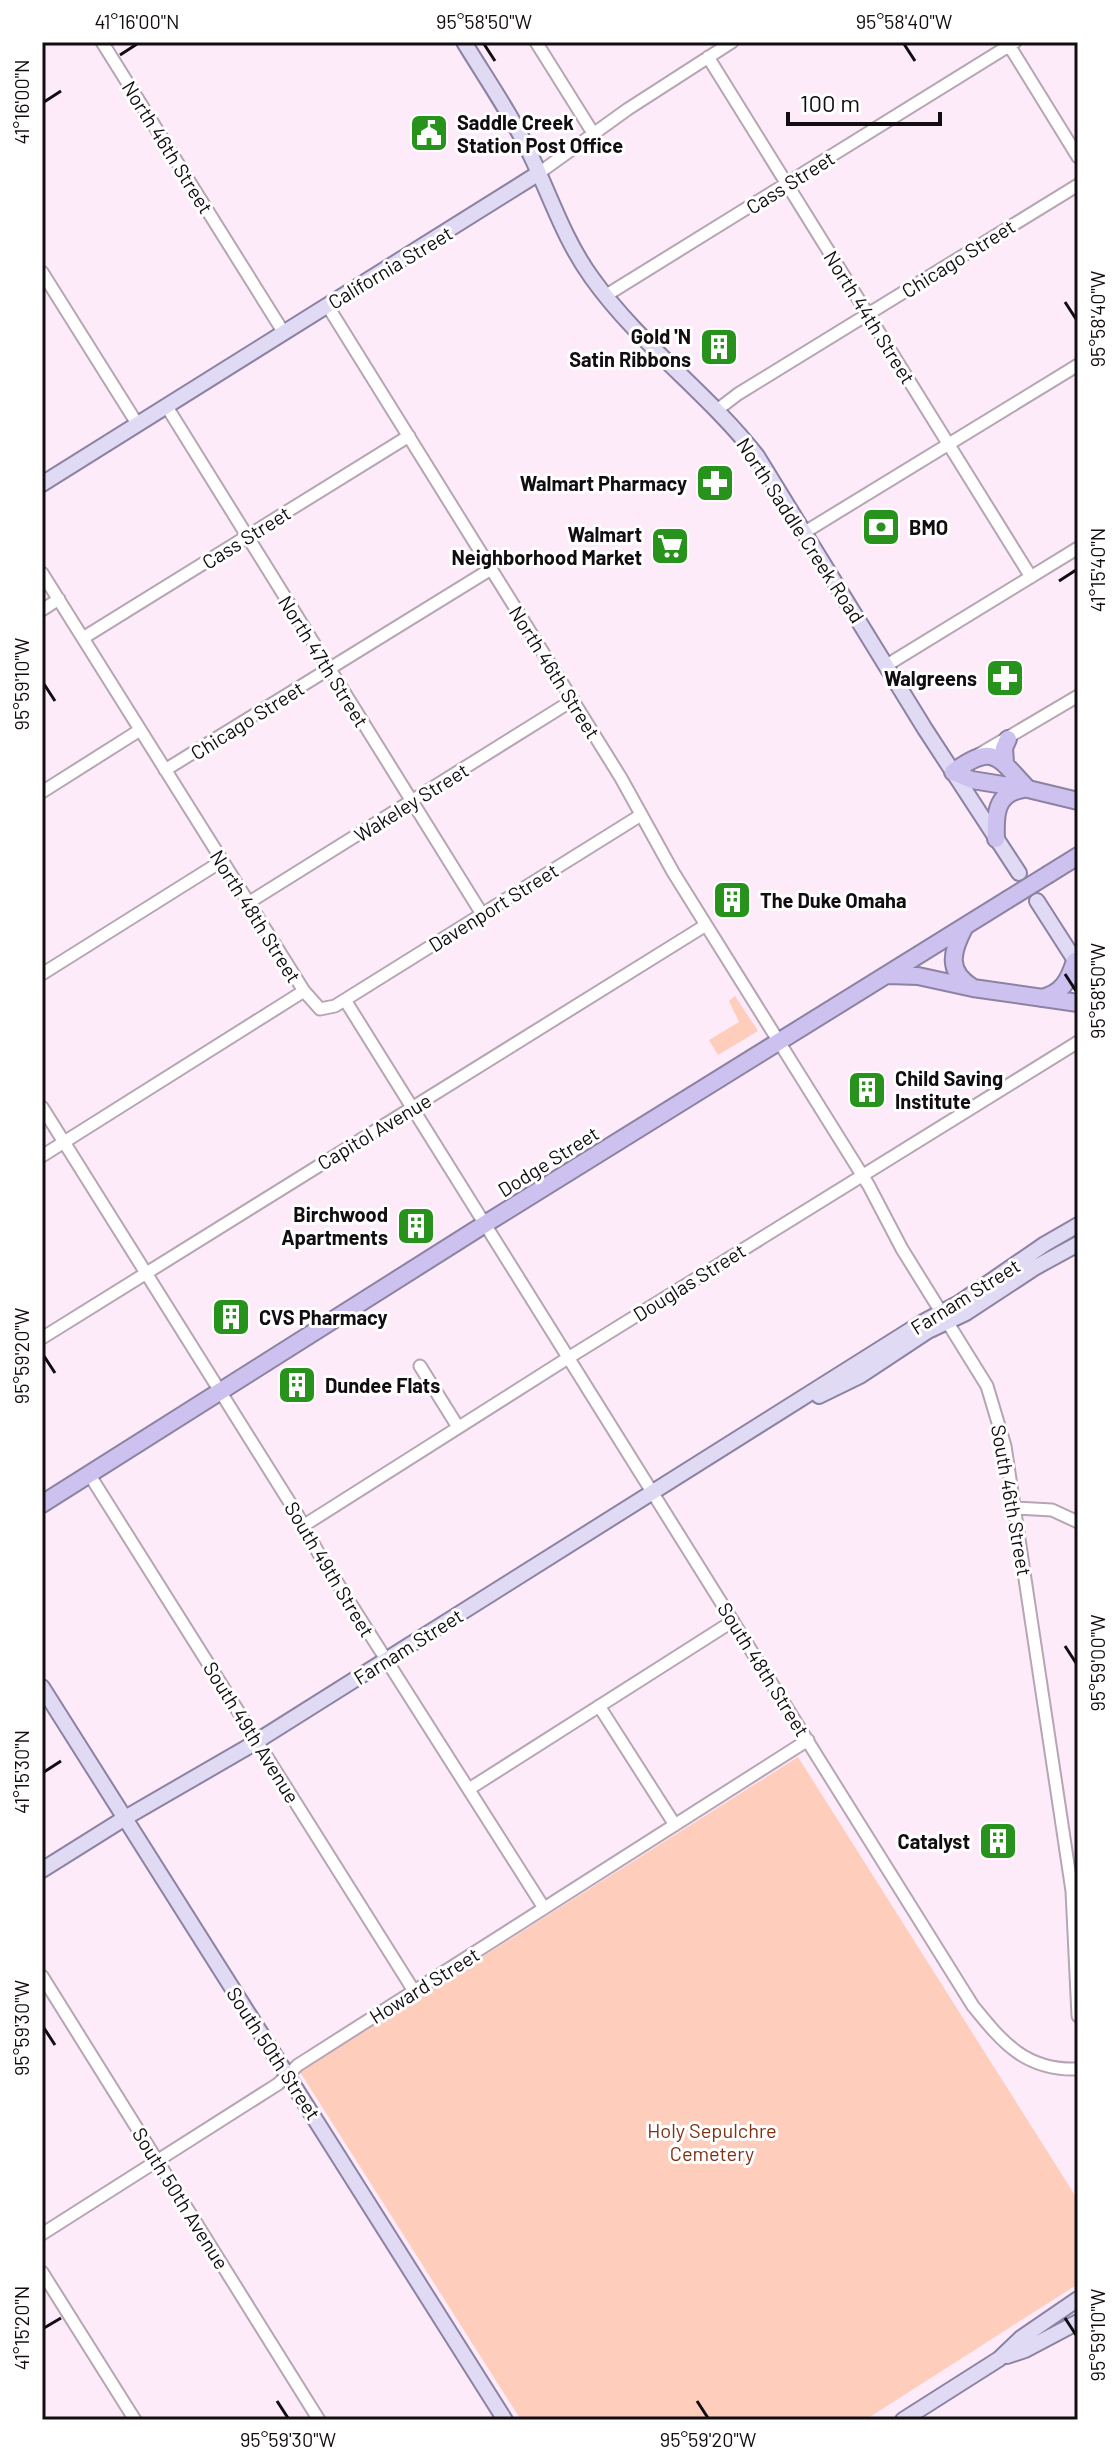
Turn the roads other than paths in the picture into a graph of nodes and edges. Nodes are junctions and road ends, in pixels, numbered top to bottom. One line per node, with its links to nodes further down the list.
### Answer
1 (102, 42): 16 (street, North 46th Street)
2 (464, 42): 9 (main road, North Saddle Creek Road)
3 (536, 42): 7 (street)
4 (732, 42): 6 (street, California Street)
5 (1010, 43): 8 (street); 10 (street, Cass Street)
6 (708, 57): 7 (street, California Street); 10 (street, North 44th Street)
7 (593, 133): 9 (street, California Street)
8 (1078, 157)
9 (539, 173): 13 (main road, North Saddle Creek Road); 14 (main road, California Street)
10 (787, 183): 13 (street, Cass Street); 15 (street, North 44th Street)
11 (1078, 185): 15 (street, Chicago Street)
12 (42, 272): 20 (street)
13 (605, 296): 19 (main road, North Saddle Creek Road)
14 (327, 305): 16 (main road, California Street); 21 (street, North 46th Street)
15 (868, 314): 19 (street, Chicago Street); 22 (street, North 44th Street)
16 (284, 333): 18 (main road, California Street)
17 (1078, 365): 22 (street)
18 (167, 407): 20 (main road, California Street); 25 (street, North 47th Street)
19 (717, 410): 24 (main road, North Saddle Creek Road)
20 (138, 425): 23 (main road, California Street)
21 (409, 436): 25 (street, Cass Street); 27 (street, North 46th Street)
22 (948, 444): 24 (street); 29 (street, North 44th Street)
23 (42, 484)
24 (805, 532): 33 (main road, North Saddle Creek Road)
25 (247, 536): 32 (street, Cass Street); 34 (street, North 47th Street)
26 (1078, 548): 29 (street)
27 (491, 569): 34 (street, Chicago Street); 36 (street, North 46th Street)
28 (42, 573): 30 (street, North 48th Street)
29 (1031, 577): 33 (street)
30 (59, 599): 31 (street); 32 (street, North 48th Street)
31 (42, 610)
32 (83, 638): 37 (street, North 48th Street)
33 (887, 665): 42 (main road, North Saddle Creek Road)
34 (329, 669): 41 (street, Chicago Street); 45 (street, North 47th Street)
35 (1078, 696): 38 (street)
36 (573, 700): 45 (street, Wakeley Street); 47 (street, North 46th Street)
37 (140, 730): 41 (street, North 48th Street); 44 (street)
38 (1008, 739): 39 (street); 40 (highway)
39 (978, 755): 40 (highway); 42 (highway)
40 (1005, 763): 43 (highway)
41 (165, 770): 50 (street, North 48th Street)
42 (953, 772): 43 (highway); 48 (main road, North Saddle Creek Road)
43 (1028, 789): 46 (highway); 48 (highway)
44 (42, 792)
45 (412, 801): 53 (street, Wakeley Street); 54 (street, North 47th Street)
46 (1078, 801)
47 (641, 815): 54 (street, Davenport Street); 55 (street, North 46th Street)
48 (996, 839): 51 (main road, North Saddle Creek Road)
49 (1078, 856): 56 (highway, Dodge Street, bridge)
50 (222, 861): 53 (street, North 48th Street); 58 (street)
51 (1019, 873)
52 (1037, 901): 57 (main road)
53 (248, 903): 61 (street, North 48th Street)
54 (482, 914): 63 (street, Davenport Street)
55 (706, 925): 65 (street, North 46th Street); 68 (street, Capitol Avenue)
56 (965, 926): 59 (highway, Dodge Street); 60 (highway)
57 (1077, 963): 62 (highway)
58 (42, 974)
59 (886, 975): 60 (highway); 65 (highway, Dodge Street)
60 (973, 988): 62 (highway)
61 (304, 991): 63 (street, North 48th Street); 69 (street)
62 (1035, 999): 64 (highway)
63 (345, 1000): 68 (street)
64 (1078, 1003)
65 (779, 1041): 71 (street, South 46th Street); 72 (highway, Dodge Street)
66 (1078, 1042): 71 (street, Douglas Street)
67 (42, 1107): 69 (street, South 49th Street)
68 (411, 1107): 72 (street); 75 (street, Capitol Avenue)
69 (64, 1142): 70 (street); 75 (street, South 49th Street)
70 (42, 1156)
71 (863, 1175): 76 (street, South 46th Street); 78 (street, Douglas Street)
72 (485, 1224): 78 (street, South 48th Street); 80 (highway, Dodge Street)
73 (1078, 1225): 76 (main road, Farnam Street)
74 (1078, 1244): 76 (main road, Farnam Street)
75 (145, 1273): 77 (street, Capitol Avenue); 80 (street, South 49th Street)
76 (945, 1317): 83 (main road, Farnam Street); 85 (street, South 46th Street)
77 (42, 1338)
78 (568, 1358): 81 (street, Douglas Street); 83 (street, South 48th Street)
79 (420, 1366): 81 (street)
80 (219, 1391): 82 (highway, Dodge Street); 87 (street, South 49th Street)
81 (458, 1427): 87 (street, Douglas Street)
82 (89, 1474): 84 (highway, Dodge Street); 93 (street, South 49th Avenue)
83 (652, 1491): 88 (street, South 48th Street); 89 (main road, Farnam Street)
84 (42, 1504)
85 (1015, 1508): 86 (street); 101 (street, South 46th Street)
86 (1078, 1522)
87 (303, 1526): 89 (street, South 49th Street)
88 (733, 1621): 91 (street); 92 (street, South 48th Street)
89 (386, 1659): 93 (main road, Farnam Street); 94 (street, South 49th Street)
90 (42, 1687): 95 (main road, South 50th Street)
91 (599, 1706): 94 (street); 96 (street)
92 (808, 1740): 96 (street, Howard Street); 102 (street, South 48th Street)
93 (258, 1741): 95 (main road, Farnam Street); 100 (street, South 49th Avenue)
94 (469, 1789): 98 (street, South 49th Street)
95 (125, 1818): 97 (main road, Farnam Street); 103 (main road, South 50th Street)
96 (675, 1825): 98 (street, Howard Street)
97 (42, 1870)
98 (544, 1908): 100 (street, Howard Street)
99 (42, 1976): 104 (street, South 50th Avenue)
100 (414, 1991): 103 (street, Howard Street)
101 (1078, 2016)
102 (1078, 2069)
103 (287, 2075): 104 (street, Howard Street); 112 (main road, South 50th Street)
104 (158, 2160): 105 (street, Howard Street); 111 (street, South 50th Avenue)
105 (42, 2234)
106 (42, 2272): 110 (street)
107 (1078, 2299): 109 (main road)
108 (1078, 2322): 109 (main road)
109 (999, 2359): 113 (main road)
110 (135, 2420)
111 (319, 2420)
112 (505, 2420)
113 (903, 2420)

